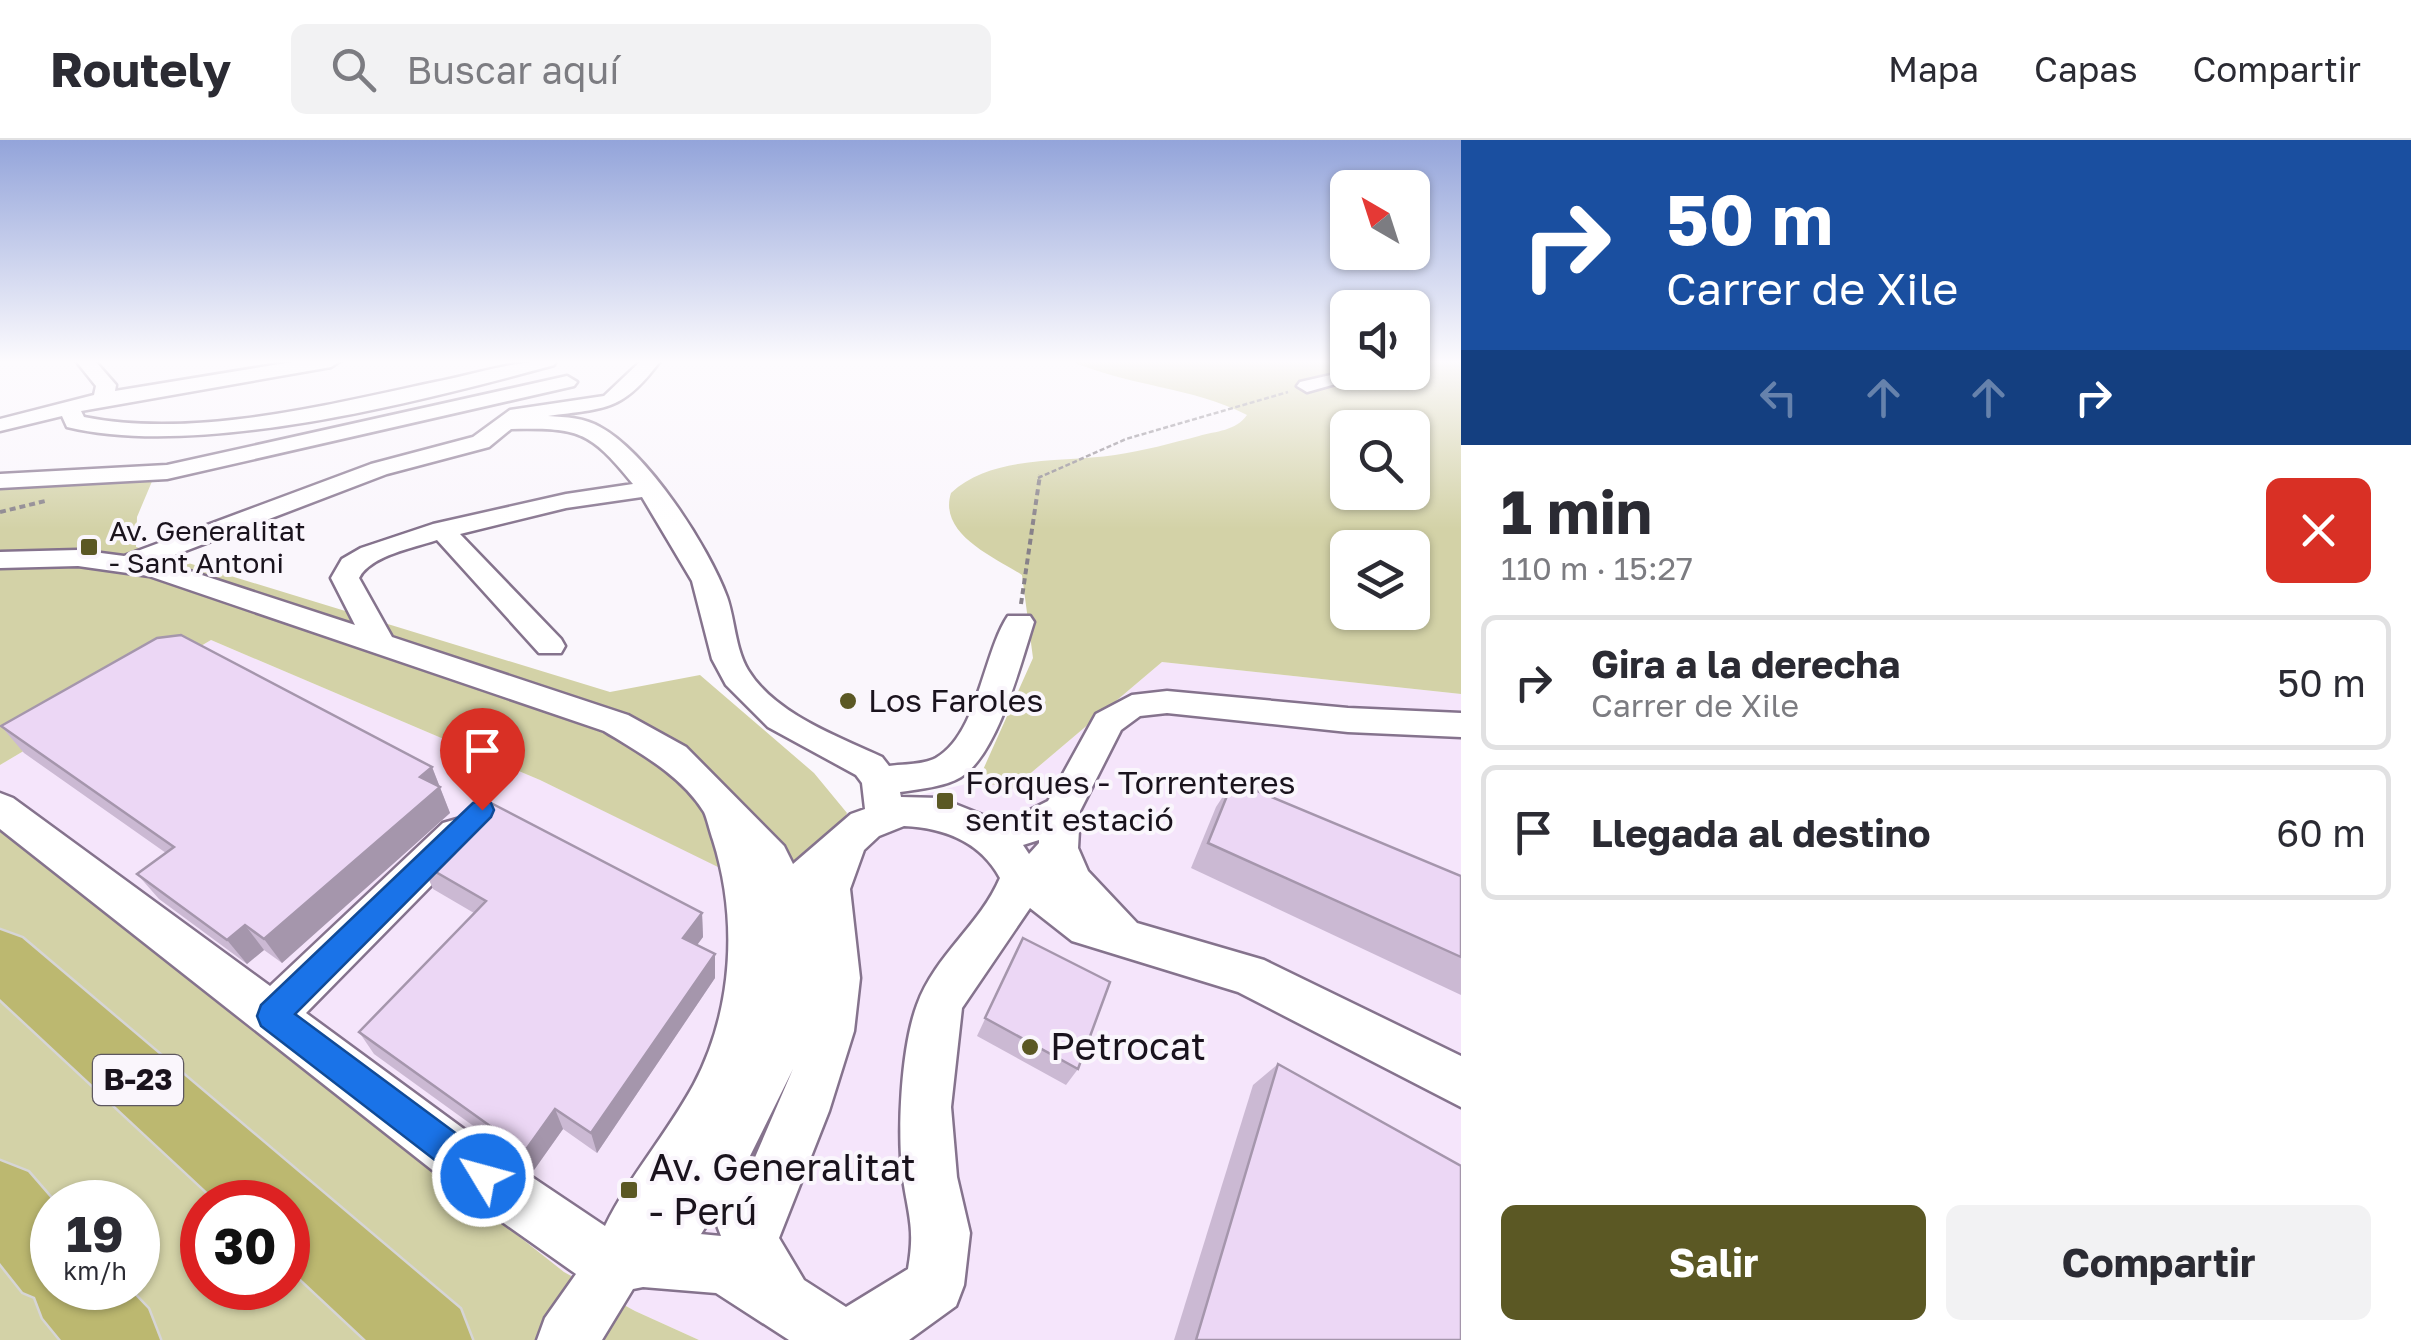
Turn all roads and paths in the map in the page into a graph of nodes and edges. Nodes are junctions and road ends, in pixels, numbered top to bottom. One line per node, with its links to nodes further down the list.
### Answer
1 (31, 417): 8 (street)
2 (73, 417): 3 (street)
3 (260, 417)
4 (411, 417): 9 (street)
5 (513, 417): 7 (street)
6 (1201, 417): 14 (path)
7 (506, 423): 10 (street); 13 (street)
8 (0, 424)
9 (0, 482)
10 (646, 489): 11 (street); 18 (street)
11 (442, 530): 15 (street); 16 (street)
12 (0, 560): 13 (street)
13 (130, 563): 15 (street)
14 (1018, 622): 18 (street)
15 (380, 643): 19 (street)
16 (550, 646)
17 (1461, 724): 24 (street)
18 (882, 798): 22 (street); 23 (street)
19 (718, 801): 25 (street); 27 (street)
20 (0, 808): 29 (street)
21 (482, 810): 29 (street)
22 (988, 834): 24 (street); 24 (street)
23 (846, 845): 25 (street); 26 (street); 37 (street)
24 (1047, 845): 31 (street); 44 (street)
25 (760, 846): 26 (street)
26 (787, 894): 27 (street); 32 (street)
27 (752, 932): 30 (street)
28 (0, 958): 33 (highway, B-23)
29 (272, 1016): 38 (street)
30 (744, 1017): 32 (street); 38 (street)
31 (1461, 1082)
32 (719, 1160): 37 (street); 38 (street)
33 (250, 1180)
34 (0, 1200): 36 (highway)
35 (310, 1234): 42 (highway)
36 (30, 1236)
37 (751, 1237): 39 (street)
38 (629, 1262): 39 (street); 43 (street)
39 (784, 1301): 44 (street)
40 (92, 1310): 41 (highway)
41 (117, 1340)
42 (429, 1340)
43 (567, 1340)
44 (842, 1340)

